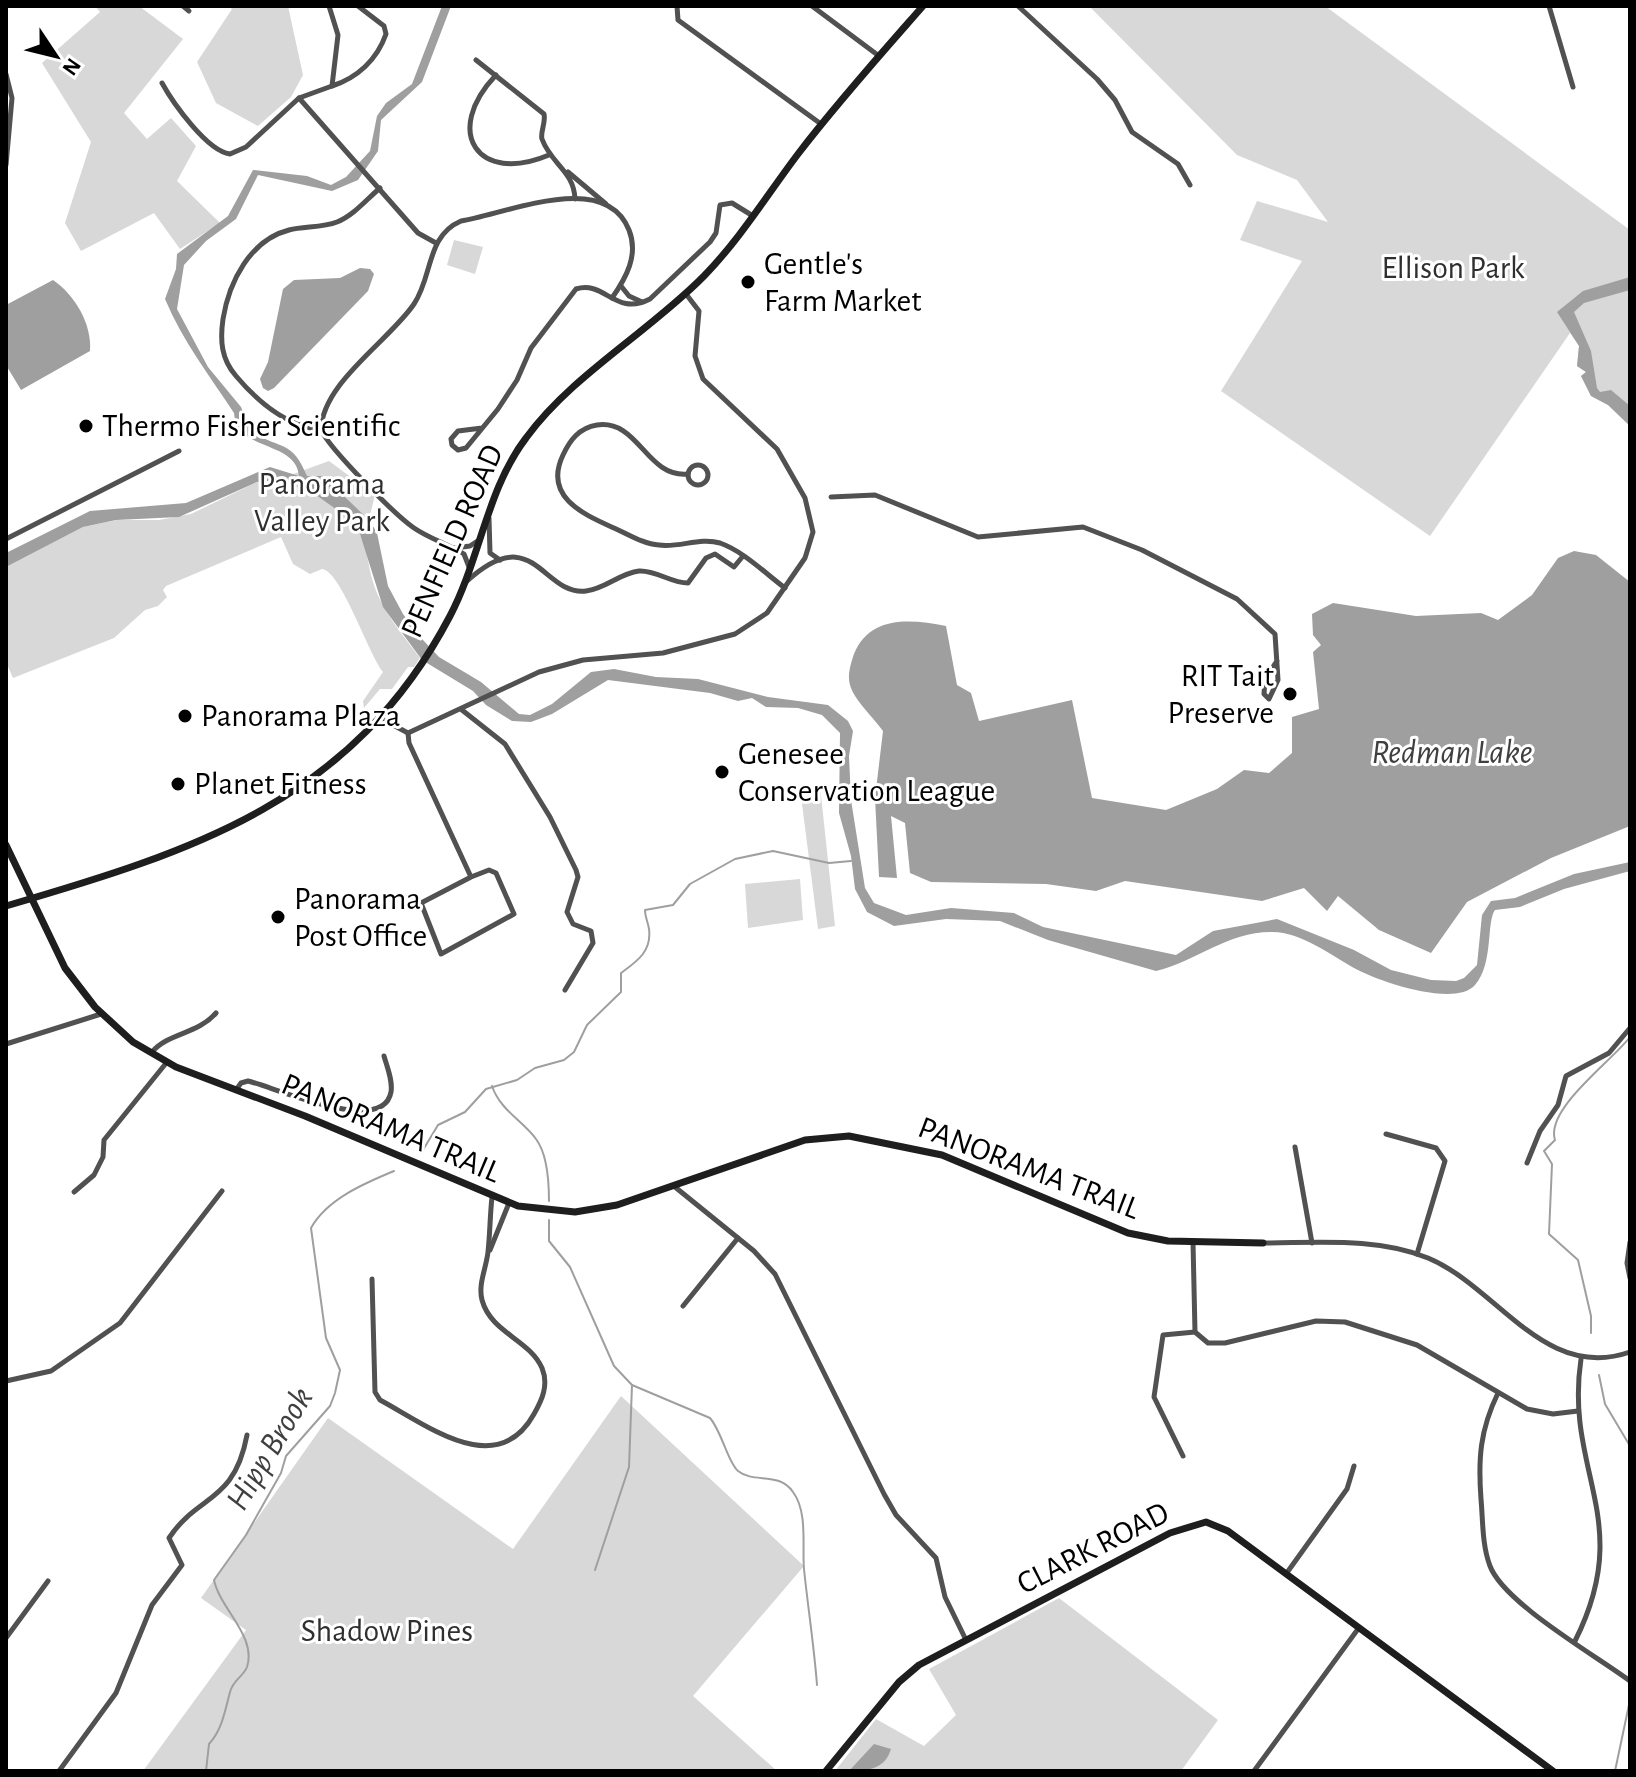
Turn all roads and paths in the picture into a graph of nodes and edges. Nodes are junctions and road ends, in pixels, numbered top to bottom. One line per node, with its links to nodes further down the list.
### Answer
1 (183, 6): 9 (street)
2 (329, 6): 15 (street)
3 (358, 6): 15 (street)
4 (677, 6): 18 (street)
5 (812, 6): 10 (street)
6 (923, 6): 10 (street, PENFIELD ROAD)
7 (1018, 6): 22 (street)
8 (1549, 6): 16 (street)
9 (189, 11)
10 (879, 56): 18 (street, PENFIELD ROAD)
11 (476, 60): 13 (street)
12 (6, 74): 20 (street)
13 (496, 75): 19 (street); 19 (street)
14 (162, 83): 17 (street)
15 (332, 86): 17 (street)
16 (1573, 87)
17 (299, 98): 23 (street)
18 (821, 124): 26 (street, PENFIELD ROAD)
19 (549, 155): 21 (street)
20 (6, 165)
21 (566, 171): 24 (street); 25 (street)
22 (1190, 185)
23 (380, 188): 27 (street); 33 (street)
24 (575, 199): 25 (street); 27 (street)
25 (607, 205): 28 (street)
26 (753, 216): 29 (street, PENFIELD ROAD); 31 (street)
27 (436, 243): 33 (street)
28 (621, 286): 30 (street); 31 (street)
29 (686, 294): 37 (street, PENFIELD ROAD); 45 (street)
30 (612, 298): 31 (street); 32 (street)
31 (643, 303)
32 (482, 428): 32 (street)
33 (321, 430): 40 (street)
34 (179, 451): 39 (street)
35 (688, 474): 41 (street)
36 (831, 497): 46 (street)
37 (489, 518): 38 (street, PENFIELD ROAD); 42 (street)
38 (482, 538): 40 (street); 43 (street, PENFIELD ROAD)
39 (6, 539)
40 (454, 548): 43 (street)
41 (743, 556): 42 (street); 45 (street)
42 (500, 560): 44 (street)
43 (469, 571): 44 (street, PENFIELD ROAD)
44 (465, 583): 48 (street, PENFIELD ROAD)
45 (785, 588): 47 (street)
46 (1277, 661): 46 (street)
47 (462, 710): 49 (street); 54 (street)
48 (380, 718): 49 (street); 52 (street, PENFIELD ROAD)
49 (408, 733): 51 (street)
50 (6, 845): 52 (street, PANORAMA TRAIL)
51 (471, 877): 51 (street)
52 (30, 899): 53 (street, PENFIELD ROAD); 56 (street, PANORAMA TRAIL)
53 (6, 906)
54 (565, 990)
55 (216, 1013): 59 (street)
56 (101, 1014): 58 (street); 59 (street, PANORAMA TRAIL)
57 (1630, 1028): 65 (street)
58 (6, 1044)
59 (151, 1053): 61 (street, PANORAMA TRAIL)
60 (384, 1056): 62 (street)
61 (167, 1062): 62 (street, PANORAMA TRAIL); 68 (street)
62 (236, 1090): 69 (street, PANORAMA TRAIL)
63 (1386, 1134): 76 (street)
64 (1295, 1147): 75 (street)
65 (1527, 1163)
66 (675, 1187): 70 (street, PANORAMA TRAIL); 71 (street); 72 (street, PANORAMA TRAIL)
67 (222, 1191): 84 (street)
68 (74, 1192)
69 (492, 1197): 70 (street, PANORAMA TRAIL); 77 (street)
70 (509, 1203): 77 (street)
71 (738, 1238): 80 (street); 96 (street)
72 (1193, 1242): 74 (street, PANORAMA TRAIL); 81 (street)
73 (1630, 1242): 78 (street)
74 (1263, 1243): 75 (street, PANORAMA TRAIL)
75 (1312, 1243): 76 (street, PANORAMA TRAIL)
76 (1417, 1254): 83 (street, PANORAMA TRAIL)
77 (488, 1255): 79 (street)
78 (1630, 1278)
79 (372, 1279)
80 (683, 1306)
81 (1195, 1332): 85 (street); 88 (street)
82 (1630, 1352): 83 (street)
83 (1581, 1359): 86 (street)
84 (6, 1381)
85 (1498, 1393): 86 (street); 97 (street)
86 (1578, 1411): 90 (street)
87 (247, 1435): 99 (street)
88 (1183, 1456)
89 (1354, 1466): 91 (street)
90 (1606, 1513)
91 (1285, 1575): 94 (street, CLARK ROAD); 96 (street, CLARK ROAD)
92 (48, 1581): 95 (street)
93 (1605, 1581): 97 (street)
94 (1358, 1629): 101 (street); 102 (street, CLARK ROAD)
95 (6, 1638)
96 (966, 1640): 100 (street, CLARK ROAD)
97 (1575, 1641): 98 (street)
98 (1630, 1681)
99 (59, 1771)
100 (826, 1771)
101 (1254, 1771)
102 (1553, 1771)

